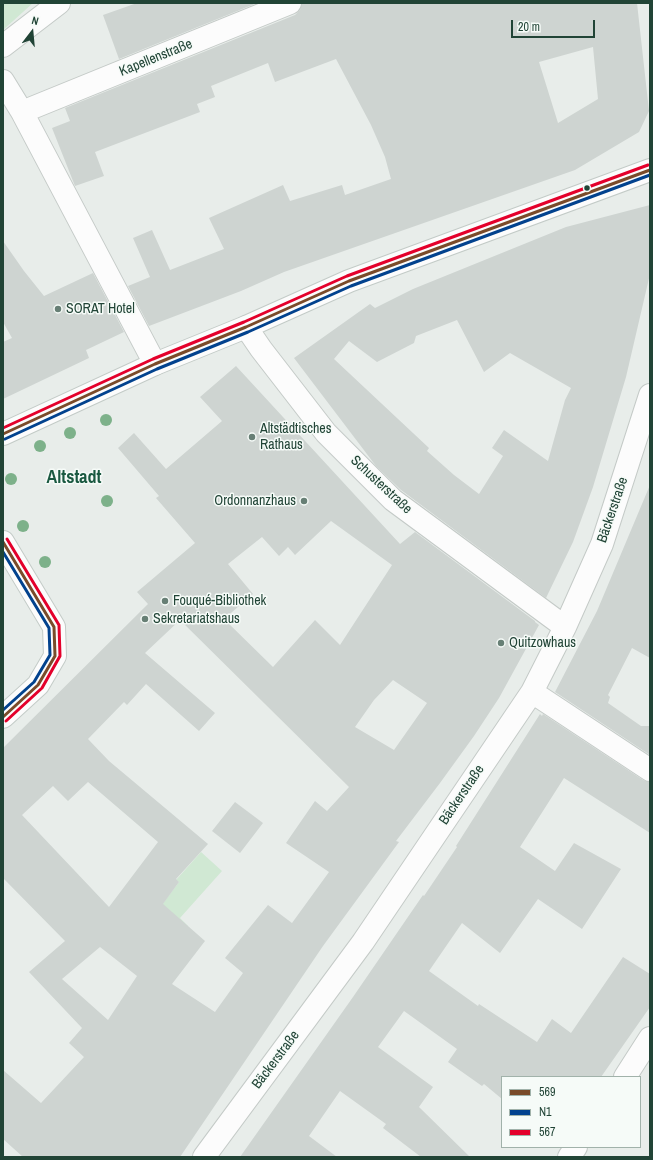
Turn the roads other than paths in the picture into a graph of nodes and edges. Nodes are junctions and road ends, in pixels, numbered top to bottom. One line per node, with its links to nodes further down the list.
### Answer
1 (59, 3): 3 (street)
2 (290, 3): 5 (street, Kapellenstraße)
3 (3, 46)
4 (3, 81): 5 (street)
5 (22, 112): 8 (street)
6 (650, 170): 7 (street)
7 (246, 327): 8 (street); 12 (street, Schusterstraße)
8 (155, 364): 10 (street)
9 (650, 395): 12 (street, Bäckerstraße)
10 (3, 434)
11 (3, 542): 14 (street)
12 (565, 627): 13 (street, Bäckerstraße)
13 (532, 692): 15 (street); 19 (street, Bäckerstraße)
14 (3, 717)
15 (650, 770)
16 (650, 1038): 17 (street)
17 (626, 1076)
18 (575, 1148): 20 (street)
19 (204, 1157)
20 (569, 1157)

